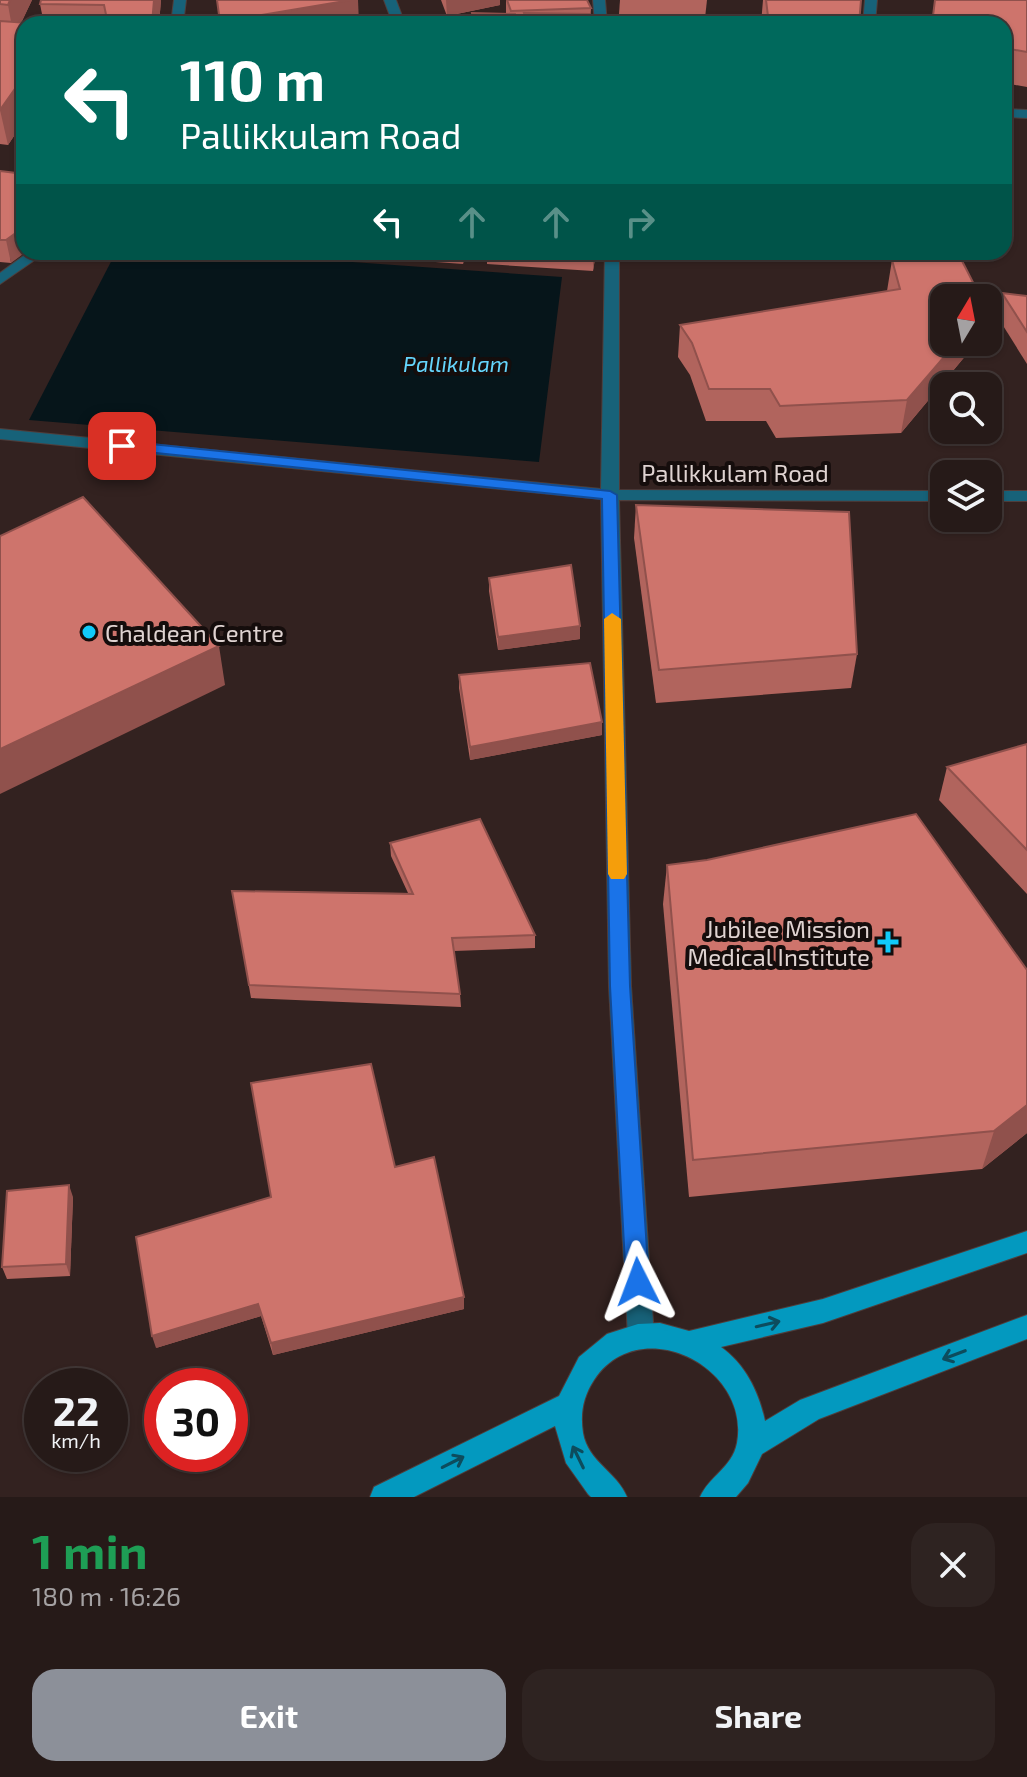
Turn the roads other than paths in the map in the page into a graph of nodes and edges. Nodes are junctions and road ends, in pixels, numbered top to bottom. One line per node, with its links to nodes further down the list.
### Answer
1 (28, 260): 3 (street)
2 (612, 260): 5 (street)
3 (0, 280)
4 (0, 434): 5 (street, Pallikkulam Road)
5 (610, 495): 6 (street, Pallikkulam Road); 11 (street)
6 (930, 496)
7 (1002, 496): 8 (street)
8 (1027, 496)
9 (1027, 1242): 12 (main road, one-way to 9)
10 (1027, 1327): 14 (main road, one-way to 14)
11 (641, 1337): 12 (main road); 13 (main road)
12 (692, 1342): 14 (main road)
13 (568, 1405): 15 (main road, one-way to 13); 16 (main road, one-way to 13)
14 (750, 1446): 17 (main road)
15 (384, 1497)
16 (613, 1497)
17 (714, 1497)

